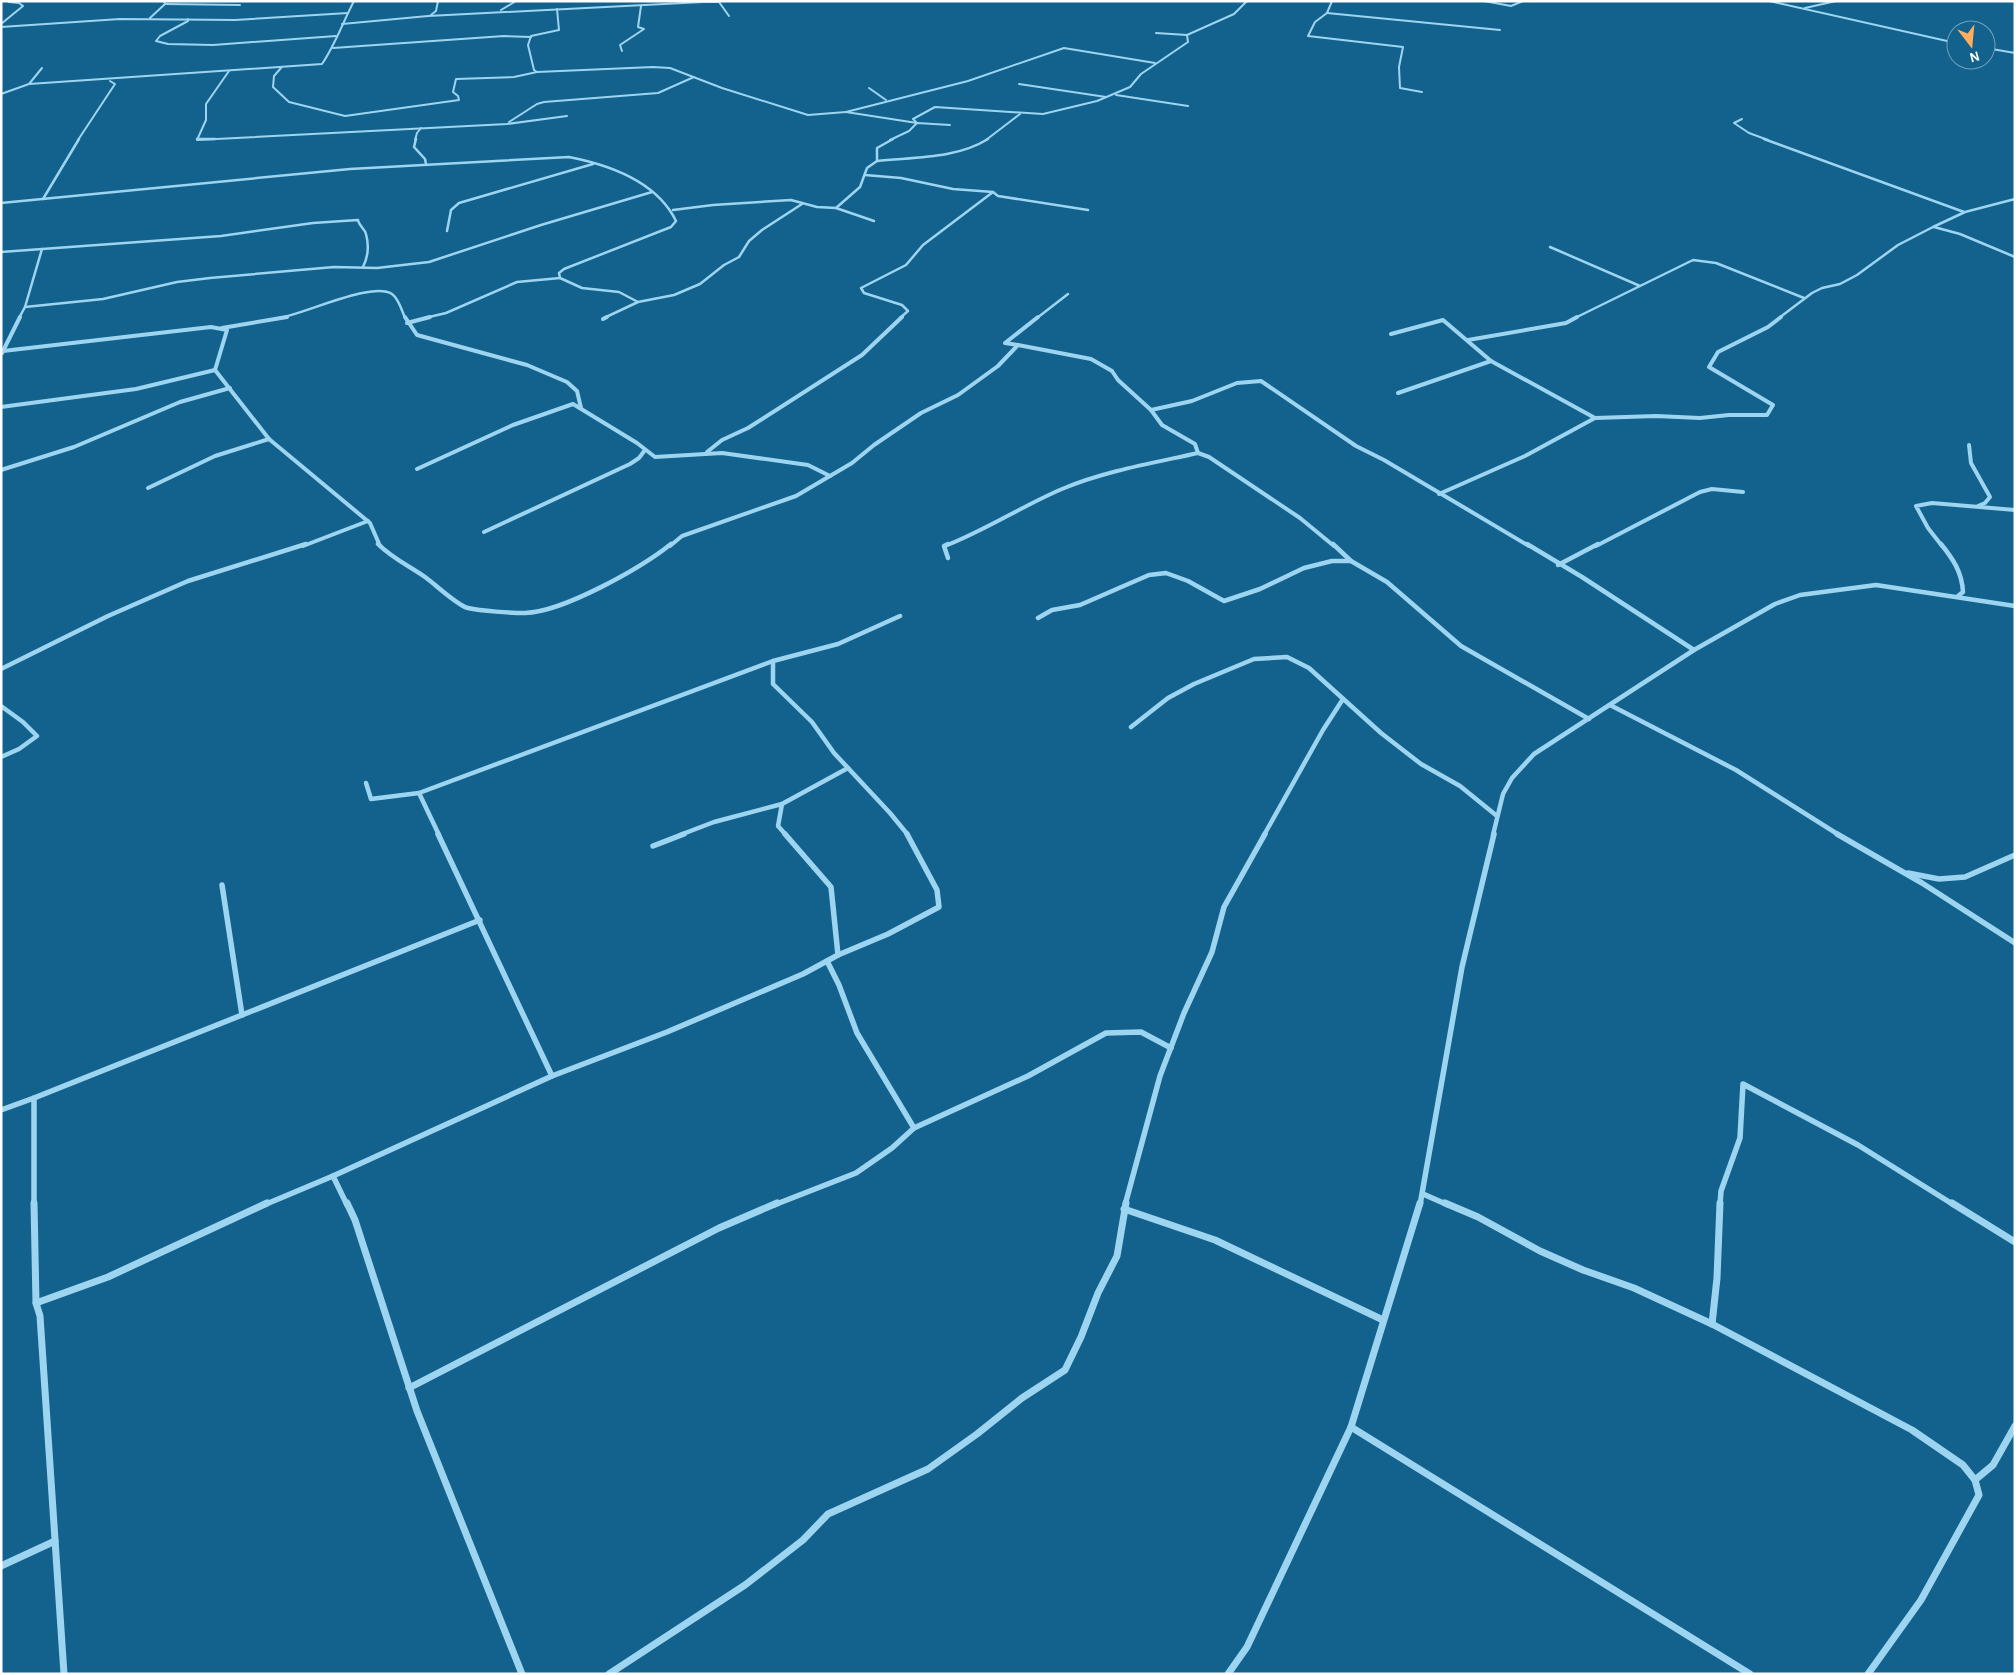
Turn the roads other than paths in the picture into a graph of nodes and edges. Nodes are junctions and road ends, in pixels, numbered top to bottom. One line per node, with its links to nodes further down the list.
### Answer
1 (19, 1): 11 (street)
2 (354, 1): 18 (street)
3 (438, 1): 21 (street)
4 (516, 1): 19 (street)
5 (1247, 1): 29 (street)
6 (1332, 1): 20 (street)
7 (1484, 1): 8 (street)
8 (1523, 1)
9 (1769, 1): 16 (street)
10 (1836, 1): 16 (street)
11 (9, 2): 13 (street); 26 (street)
12 (165, 2): 14 (street); 23 (street)
13 (1, 3)
14 (240, 4)
15 (641, 6): 17 (street); 22 (street); 35 (street)
16 (1801, 8): 32 (street)
17 (557, 9): 19 (street); 31 (street)
18 (348, 13): 24 (street); 25 (street)
19 (488, 13): 21 (street)
20 (1327, 13): 27 (street); 47 (street)
21 (428, 16): 25 (street)
22 (729, 16)
23 (150, 18): 24 (street); 26 (street)
24 (188, 19): 30 (street)
25 (342, 24): 30 (street)
26 (1, 26)
27 (1500, 30)
28 (1156, 33): 29 (street)
29 (1188, 35): 37 (street)
30 (336, 36): 33 (street)
31 (531, 37): 33 (street); 41 (street)
32 (1946, 41)
33 (333, 48): 39 (street)
34 (1996, 50): 36 (street)
35 (622, 51)
36 (2015, 53)
37 (1155, 63): 49 (street); 51 (street)
38 (42, 68): 44 (street)
39 (281, 68): 40 (street); 41 (street)
40 (228, 71): 43 (street); 60 (street)
41 (537, 72): 42 (street)
42 (694, 77): 53 (street); 58 (street)
43 (108, 80): 44 (street); 68 (street)
44 (29, 84): 48 (street)
45 (1019, 84): 50 (street)
46 (869, 88): 51 (street)
47 (1422, 92)
48 (1, 94)
49 (1115, 95): 50 (street); 52 (street)
50 (1106, 97): 54 (street)
51 (886, 100): 53 (street)
52 (1188, 106)
53 (846, 112): 57 (street)
54 (1020, 114): 57 (street); 61 (street)
55 (567, 116): 58 (street)
56 (1742, 120): 74 (street)
57 (917, 123): 59 (street); 61 (street)
58 (507, 124): 60 (street)
59 (950, 125)
60 (422, 128): 62 (street)
61 (877, 161): 64 (street)
62 (426, 164): 63 (street); 68 (street)
63 (593, 164): 65 (street); 77 (street)
64 (865, 175): 66 (street); 71 (street)
65 (652, 192): 72 (street); 82 (street)
66 (993, 192): 73 (street); 107 (street)
67 (2015, 199): 74 (street)
68 (43, 200): 69 (street)
69 (1, 202)
70 (802, 204): 71 (street); 72 (street); 87 (street)
71 (836, 208): 75 (street)
72 (673, 210): 83 (street)
73 (1088, 210)
74 (1965, 212): 76 (street)
75 (874, 221)
76 (1933, 226): 81 (street); 86 (street)
77 (447, 231)
78 (1550, 247): 84 (street)
79 (42, 249): 80 (street); 82 (street); 88 (street)
80 (1, 252)
81 (2015, 257)
82 (363, 267): 88 (street)
83 (560, 278): 87 (street); 90 (street)
84 (1640, 286): 86 (street); 93 (street)
85 (1068, 294): 94 (street)
86 (1804, 298): 103 (street)
87 (638, 302): 89 (street)
88 (25, 307): 95 (street)
89 (603, 320)
90 (407, 323): 91 (street); 101 (street)
91 (222, 328): 95 (street); 97 (street)
92 (1391, 334): 93 (street)
93 (1468, 340): 96 (street)
94 (1018, 345): 102 (street); 113 (street)
95 (2, 353)
96 (1491, 361): 99 (street); 103 (street)
97 (215, 370): 98 (street); 100 (street)
98 (230, 388): 104 (street); 112 (street)
99 (1398, 393)
100 (1, 407)
101 (581, 408): 106 (street); 111 (street)
102 (1151, 410): 108 (street); 116 (street)
103 (1595, 418): 116 (street)
104 (268, 439): 114 (street); 119 (street)
105 (1969, 445): 117 (street)
106 (644, 450): 109 (street); 110 (street)
107 (707, 452): 109 (street); 113 (street)
108 (1198, 453): 121 (street); 122 (street)
109 (655, 457): 110 (street)
110 (639, 458): 120 (street)
111 (417, 469)
112 (1, 470)
113 (830, 476): 119 (street)
114 (148, 488)
115 (1743, 492): 123 (street)
116 (1440, 494): 123 (street)
117 (1978, 506): 118 (street); 124 (street)
118 (2015, 510)
119 (368, 521): 130 (street)
120 (484, 532)
121 (948, 558)
122 (1351, 561): 127 (street); 134 (street)
123 (1558, 565): 128 (street)
124 (1958, 596): 125 (street); 128 (street)
125 (2015, 606)
126 (900, 616): 129 (street)
127 (1038, 618)
128 (1694, 650): 132 (street)
129 (774, 661): 137 (street); 139 (street)
130 (1, 669)
131 (1343, 699): 135 (street); 141 (street); 151 (street)
132 (1610, 705): 134 (street); 144 (street)
133 (1, 706): 136 (street)
134 (1589, 719): 141 (street)
135 (1131, 727)
136 (1, 756)
137 (848, 768): 140 (street); 148 (street)
138 (366, 783): 139 (street)
139 (419, 792): 146 (street)
140 (782, 804): 142 (street); 148 (street)
141 (1497, 816): 157 (street)
142 (653, 846)
143 (2015, 855): 144 (street)
144 (1903, 872): 147 (street)
145 (222, 885): 150 (street)
146 (480, 920): 150 (street); 152 (street)
147 (2015, 943)
148 (838, 955): 149 (street)
149 (827, 961): 152 (street); 155 (street)
150 (242, 1015): 153 (street)
151 (1171, 1048): 155 (street); 158 (street)
152 (552, 1076): 156 (street)
153 (34, 1098): 154 (street); 160 (street)
154 (1, 1110)
155 (914, 1128): 163 (street)
156 (333, 1176): 160 (street); 163 (street)
157 (1423, 1194): 161 (street); 162 (street)
158 (1124, 1209): 161 (street); 171 (street)
159 (2015, 1242): 162 (street)
160 (36, 1303): 167 (street)
161 (1384, 1320): 165 (street)
162 (1712, 1324): 166 (street)
163 (410, 1388): 170 (street)
164 (2015, 1426): 166 (street)
165 (1351, 1427): 172 (street); 173 (street)
166 (1975, 1480): 174 (street)
167 (55, 1541): 168 (street); 169 (street)
168 (1, 1566)
169 (64, 1674)
170 (522, 1674)
171 (609, 1674)
172 (1228, 1674)
173 (1750, 1674)
174 (1868, 1674)

